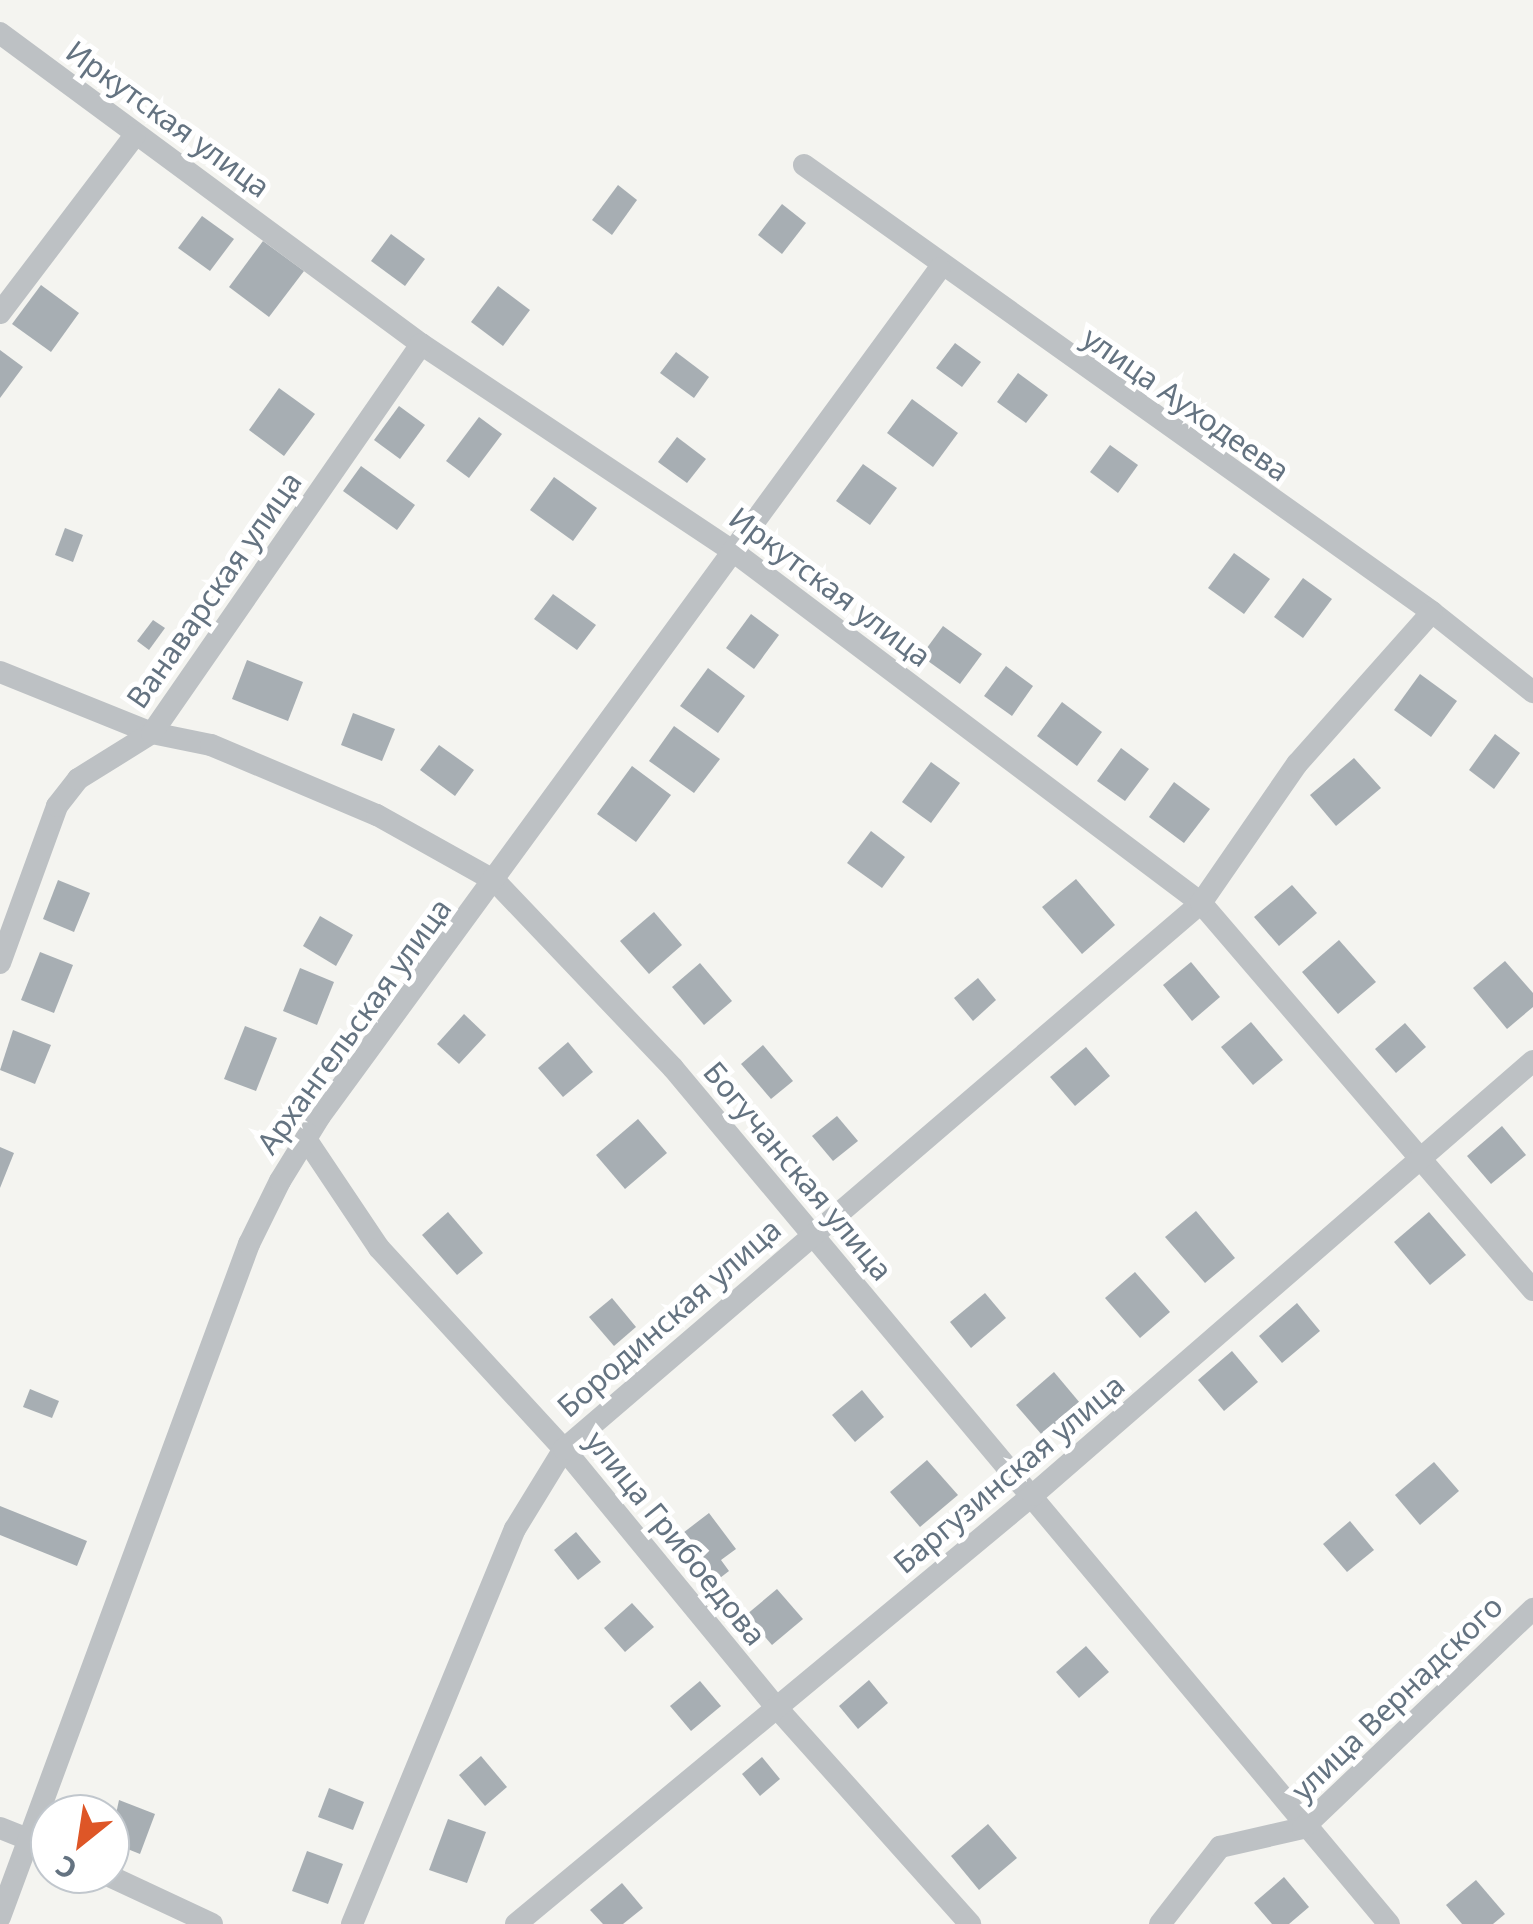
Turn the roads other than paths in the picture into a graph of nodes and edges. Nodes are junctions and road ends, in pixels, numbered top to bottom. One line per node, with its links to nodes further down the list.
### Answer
1 (0, 33): 2 (street, Иркутская улица)
2 (135, 134): 5 (street); 6 (street, Иркутская улица)
3 (804, 166): 4 (street, улица Ауходеева)
4 (940, 268): 7 (street, Архангельская улица); 8 (street, улица Ауходеева)
5 (0, 313)
6 (421, 344): 7 (street, Иркутская улица); 11 (street, Ванаварская улица)
7 (734, 552): 12 (street, Архангельская улица); 13 (street, Иркутская улица)
8 (1432, 612): 10 (street, улица Ауходеева); 13 (street, Бородинская улица)
9 (0, 672): 11 (street, Богучанская улица)
10 (1533, 692)
11 (152, 734): 12 (street, Богучанская улица); 14 (street, Ванаварская улица)
12 (495, 881): 16 (street, Архангельская улица); 18 (street, Богучанская улица)
13 (1201, 903): 17 (street, Иркутская улица); 18 (street, Бородинская улица)
14 (0, 963)
15 (1533, 1060): 17 (street, Баргузинская улица)
16 (306, 1139): 20 (street, улица Грибоедова); 24 (street, Архангельская улица)
17 (1421, 1158): 19 (street, Иркутская улица); 21 (street, Баргузинская улица)
18 (811, 1234): 20 (street, Бородинская улица); 21 (street, Богучанская улица)
19 (1533, 1290)
20 (564, 1449): 23 (street, улица Грибоедова); 32 (street, Бородинская улица)
21 (1033, 1495): 23 (street, Баргузинская улица); 26 (street, Богучанская улица)
22 (1533, 1609): 26 (street, улица Вернадского)
23 (777, 1708): 33 (street, Баргузинская улица); 34 (street, улица Грибоедова)
24 (57, 1794)
25 (0, 1828): 27 (street)
26 (1303, 1828): 35 (street, улица Вернадского); 36 (street, Богучанская улица)
27 (30, 1839)
28 (30, 1861): 30 (street, Архангельская улица)
29 (130, 1886): 31 (street)
30 (0, 1916)
31 (212, 1924)
32 (352, 1924)
33 (516, 1924)
34 (970, 1924)
35 (1160, 1924)
36 (1389, 1924)

